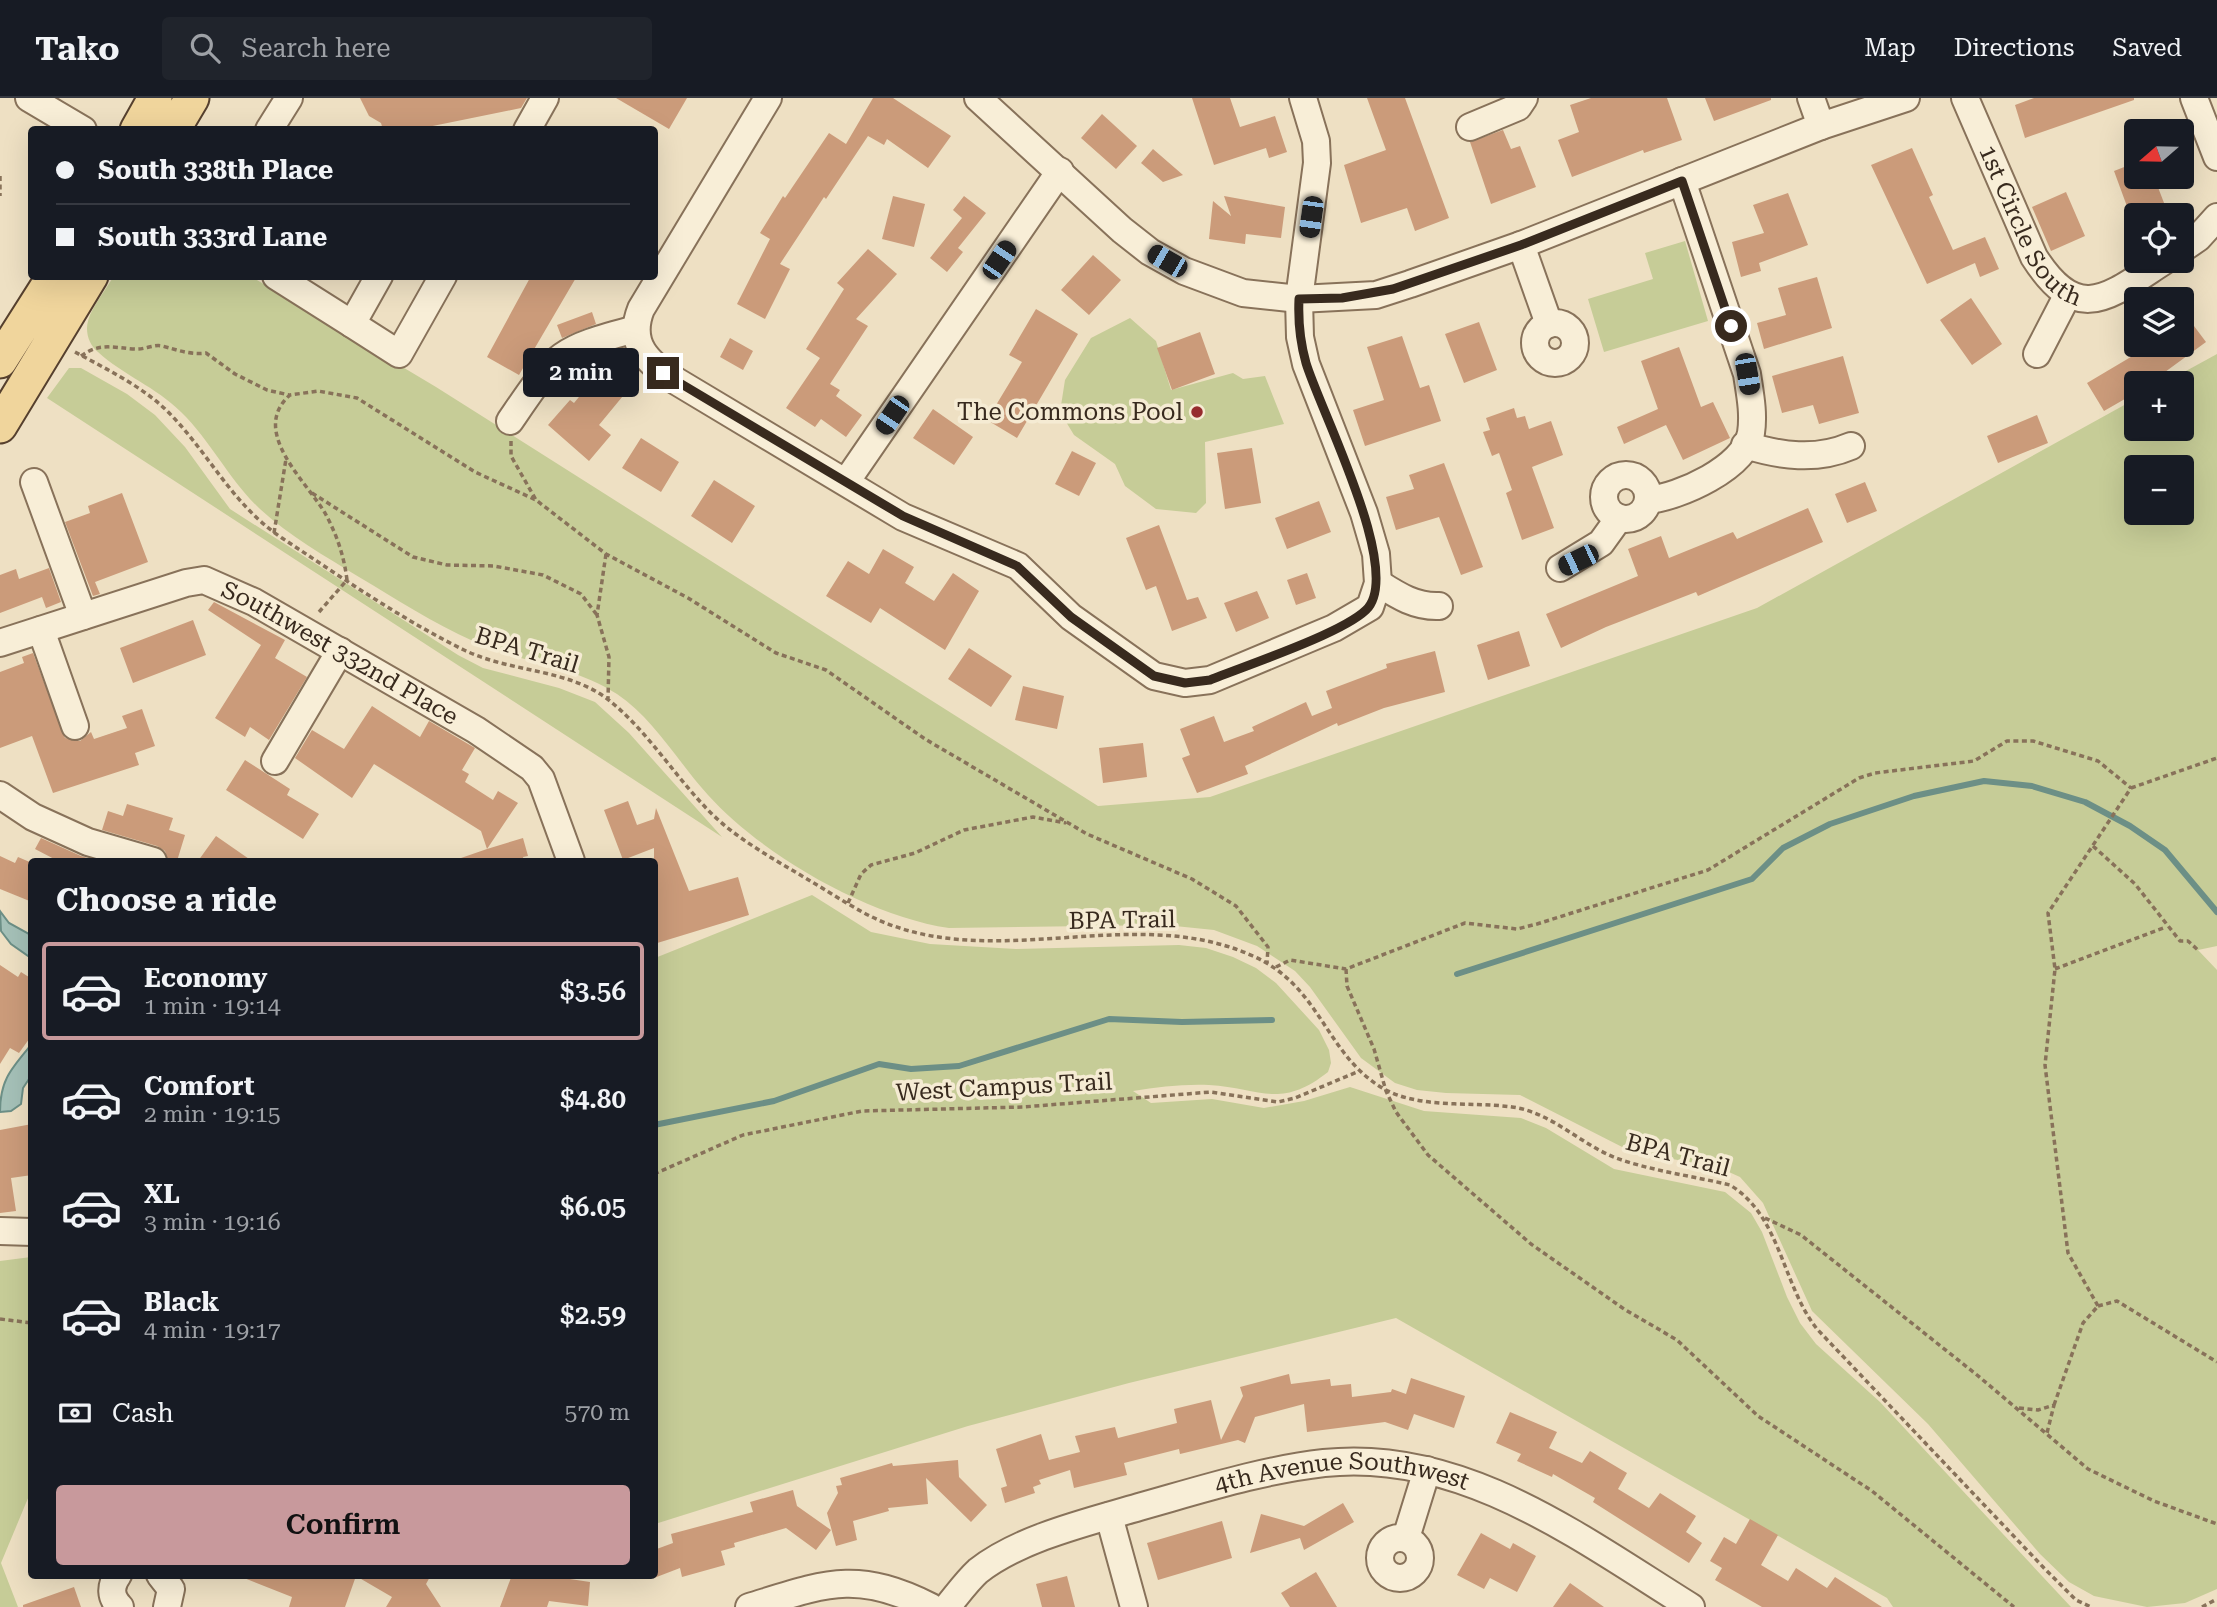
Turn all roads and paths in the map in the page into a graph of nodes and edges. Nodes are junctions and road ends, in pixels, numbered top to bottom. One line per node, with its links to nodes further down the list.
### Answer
1 (29, 98): 14 (street)
2 (155, 98): 15 (main road)
3 (192, 98): 16 (main road)
4 (289, 98): 17 (street)
5 (545, 98): 18 (street)
6 (768, 98): 38 (street)
7 (978, 98): 22 (street)
8 (1303, 98): 35 (street)
9 (1524, 98): 20 (street)
10 (1811, 98): 19 (street)
11 (1906, 98): 19 (street)
12 (1965, 98): 34 (street, 1st Circle South)
13 (2194, 98): 21 (street)
14 (76, 126)
15 (139, 126)
16 (175, 126)
17 (272, 126)
18 (529, 126)
19 (1821, 126): 24 (street)
20 (1470, 127)
21 (2217, 157)
22 (1060, 171): 35 (street); 50 (street)
23 (0, 176): 25 (path)
24 (1682, 181): 28 (street); 46 (street)
25 (0, 196)
26 (2217, 217): 27 (street)
27 (2194, 241)
28 (1521, 245): 35 (street); 37 (street)
29 (2146, 273): 34 (street, 1st Circle South)
30 (282, 280): 36 (street)
31 (377, 280): 36 (street)
32 (441, 280): 36 (street)
33 (76, 281): 42 (main road); 45 (main road)
34 (2067, 296): 40 (street)
35 (1299, 299): 59 (street)
36 (352, 324)
37 (1549, 324)
38 (636, 335): 44 (street); 50 (street)
39 (73, 351): 41 (path, BPA Trail)
40 (2037, 354)
41 (81, 356): 43 (path); 55 (path, BPA Trail)
42 (0, 361)
43 (290, 395): 48 (path); 52 (path)
44 (510, 421): 52 (path)
45 (0, 426)
46 (1745, 445): 47 (street); 53 (street)
47 (1851, 446)
48 (286, 458): 51 (path); 55 (path)
49 (34, 482): 62 (street)
50 (846, 482): 59 (street)
51 (310, 491): 58 (path); 61 (path)
52 (536, 499): 56 (path)
53 (1648, 500): 54 (street); 54 (street)
54 (1619, 518): 57 (street)
55 (274, 533): 58 (path, BPA Trail)
56 (606, 554): 61 (path); 73 (path)
57 (1560, 568)
58 (347, 580): 64 (path); 67 (path, BPA Trail)
59 (1378, 583): 60 (street)
60 (1439, 607)
61 (597, 615): 67 (path)
62 (83, 616): 63 (street, Southwest 332nd Place); 64 (street, Southwest 332nd Place)
63 (41, 630): 65 (street, Southwest 332nd Place); 68 (street)
64 (303, 630): 66 (street, Southwest 332nd Place)
65 (0, 643)
66 (340, 651): 70 (street); 76 (street, Southwest 332nd Place)
67 (608, 699): 77 (path, BPA Trail)
68 (75, 726)
69 (2217, 758): 71 (path)
70 (275, 761)
71 (2131, 788): 74 (path); 82 (path)
72 (0, 795): 75 (street)
73 (1068, 823): 77 (path); 80 (path)
74 (2093, 846): 78 (path); 83 (path)
75 (143, 858)
76 (569, 858)
77 (848, 903): 80 (path, BPA Trail)
78 (2166, 926): 79 (path); 83 (path)
79 (2198, 950)
80 (1267, 963): 81 (path, BPA Trail)
81 (1276, 968): 82 (path); 84 (path, BPA Trail)
82 (1346, 969): 85 (path)
83 (2055, 969): 90 (path)
84 (1357, 1072): 85 (path, BPA Trail); 86 (path, West Campus Trail)
85 (1387, 1091): 87 (path, BPA Trail); 112 (path)
86 (658, 1172)
87 (1764, 1218): 95 (path); 104 (path, BPA Trail)
88 (0, 1231): 89 (street)
89 (28, 1232)
90 (2098, 1306): 93 (path); 94 (path)
91 (0, 1319): 92 (path)
92 (28, 1323)
93 (2217, 1362)
94 (2054, 1405): 95 (path); 96 (path)
95 (2017, 1408): 96 (path)
96 (2047, 1433): 99 (path)
97 (1427, 1470): 98 (street, 4th Avenue Southwest); 100 (street); 111 (street, 4th Avenue Southwest)
98 (1109, 1516): 109 (street, 4th Avenue Southwest); 110 (street)
99 (2217, 1524)
100 (1406, 1538)
101 (116, 1579): 105 (street)
102 (163, 1579): 106 (street)
103 (2217, 1599): 115 (path)
104 (2076, 1600): 113 (path); 114 (path, BPA Trail)
105 (120, 1607)
106 (167, 1607)
107 (748, 1607): 108 (street)
108 (931, 1607)
109 (947, 1607)
110 (1134, 1607)
111 (1691, 1607)
112 (2014, 1607)
113 (2071, 1607)
114 (2091, 1607)
115 (2202, 1607)

